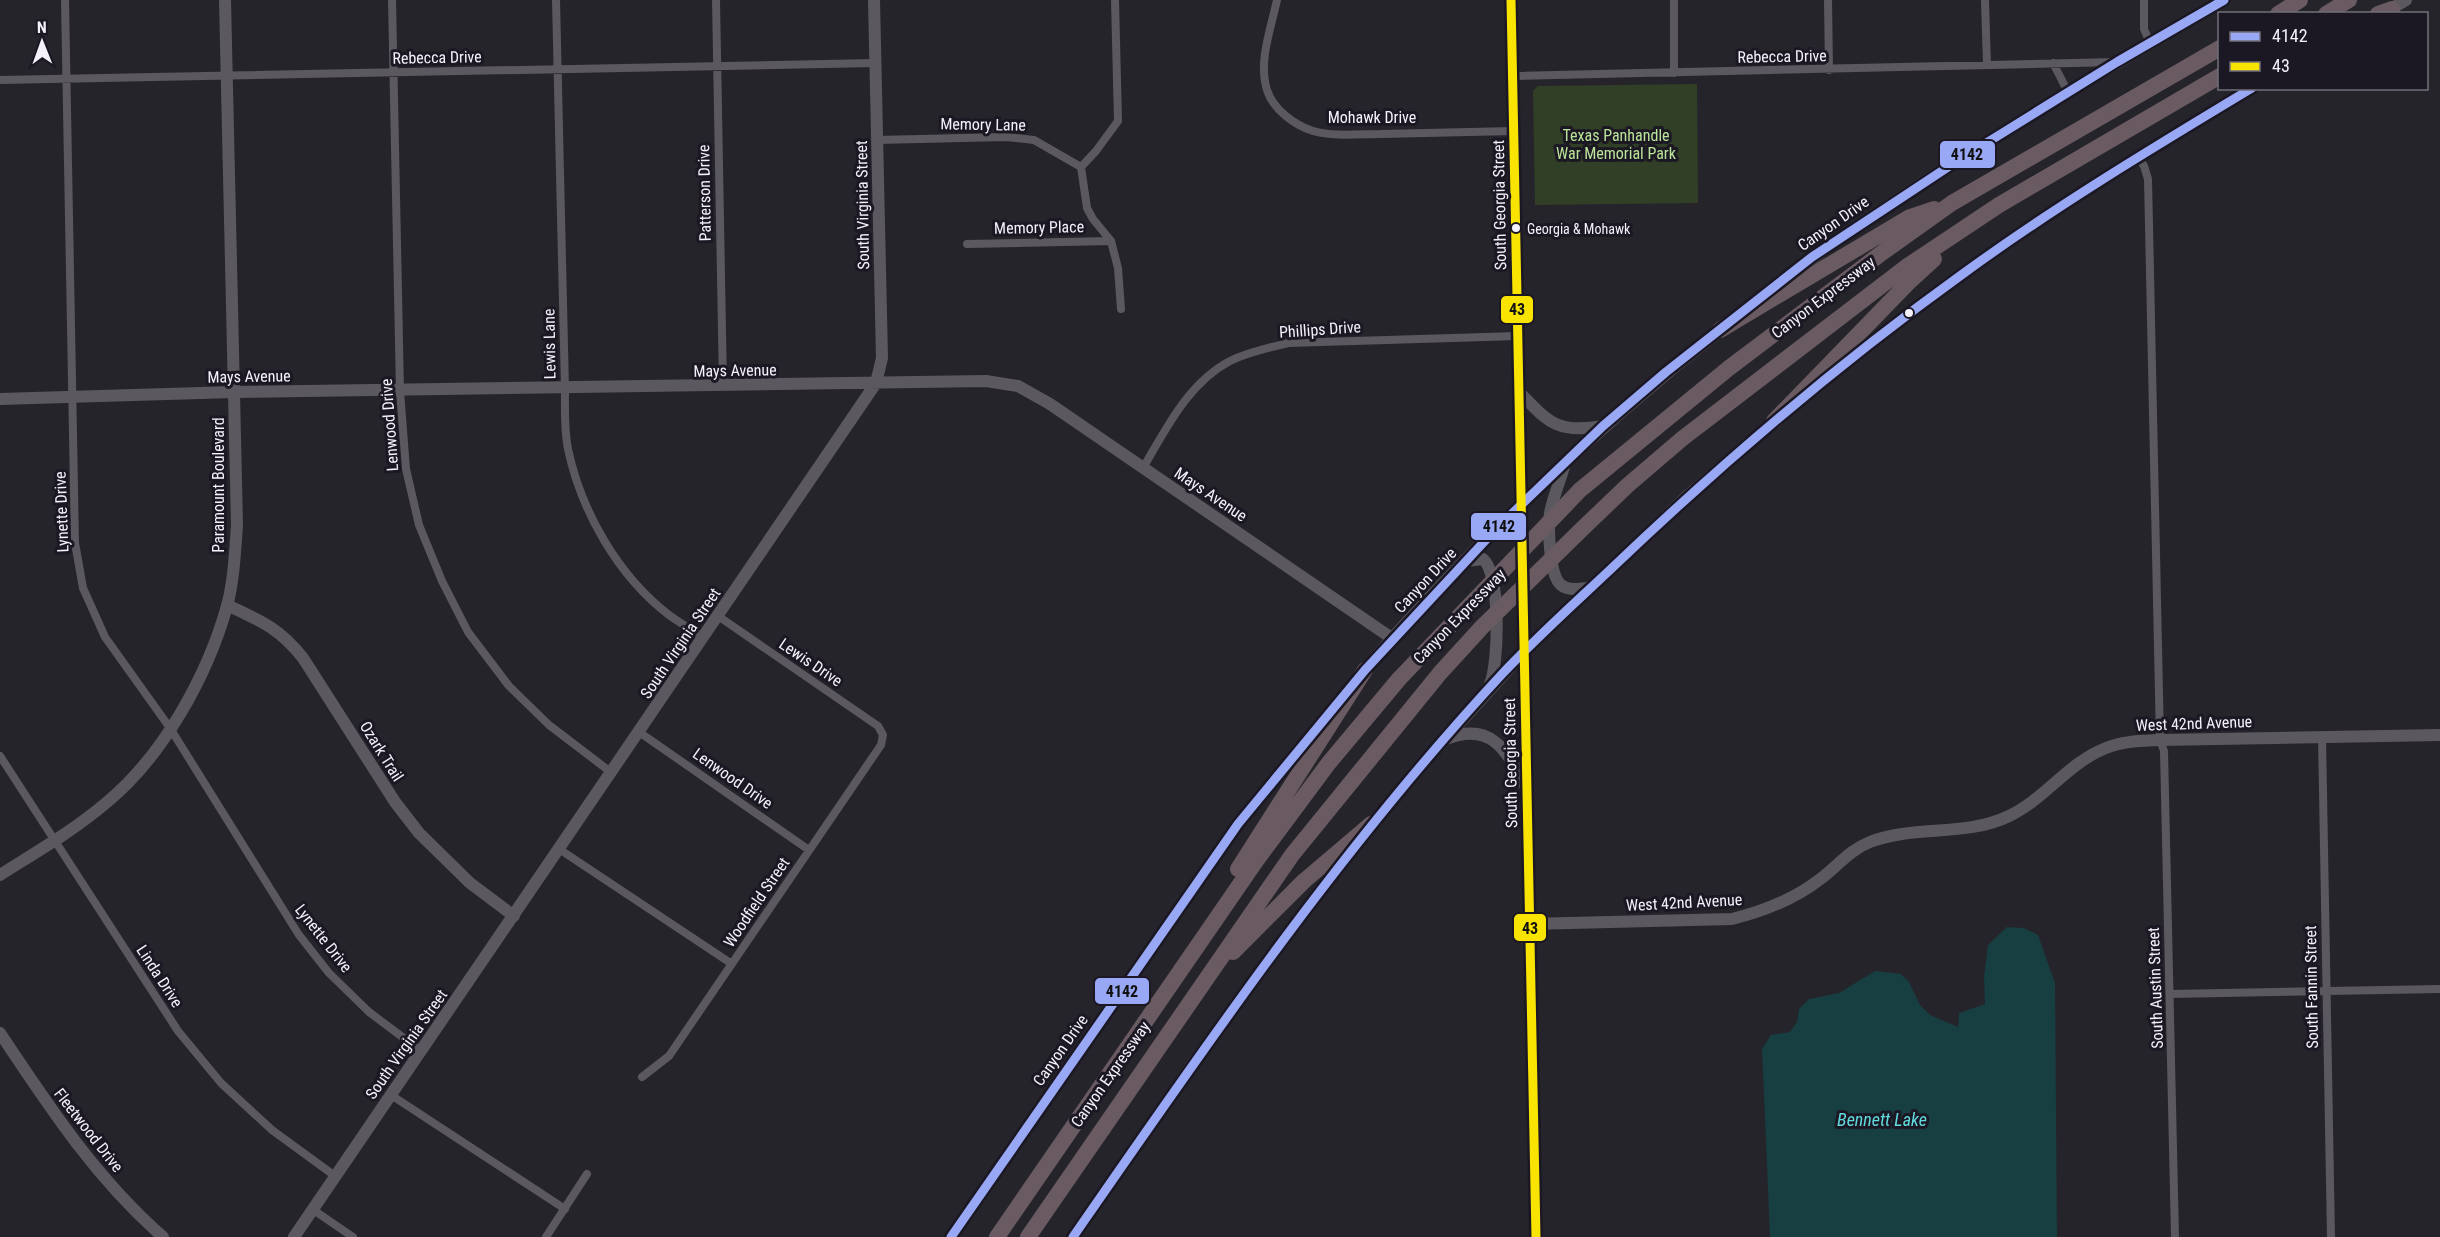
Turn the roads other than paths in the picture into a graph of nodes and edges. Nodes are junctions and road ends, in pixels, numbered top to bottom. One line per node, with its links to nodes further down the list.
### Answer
1 (65, 0): 33 (street, Lynette Drive)
2 (225, 0): 30 (main road, Paramount Boulevard)
3 (392, 0): 28 (street, Lenwood Drive)
4 (556, 0): 26 (street, Lewis Lane)
5 (716, 0): 25 (street, Patterson Drive)
6 (874, 0): 22 (main road, South Virginia Street)
7 (1114, 0): 40 (street)
8 (1277, 0): 37 (street, Mohawk Drive)
9 (1511, 0): 31 (main road, South Georgia Street)
10 (1674, 0): 29 (street)
11 (1828, 0): 27 (street)
12 (1985, 0): 24 (street)
13 (2144, 0): 19 (street)
14 (2224, 0): 19 (main road, Canyon Drive)
15 (2300, 0): 17 (highway)
16 (2349, 0): 18 (highway)
17 (2281, 12)
18 (2329, 12)
19 (2150, 43): 21 (main road, Canyon Drive)
20 (2218, 49): 41 (highway, Canyon Expressway)
21 (2117, 62): 23 (street, Rebecca Drive); 36 (main road, Canyon Drive)
22 (876, 63): 25 (street, Rebecca Drive); 38 (main road, South Virginia Street)
23 (2053, 63): 24 (street, Rebecca Drive); 36 (street)
24 (1986, 65): 27 (street, Rebecca Drive)
25 (717, 66): 26 (street, Rebecca Drive); 49 (street, Patterson Drive)
26 (557, 69): 28 (street, Rebecca Drive); 50 (street, Lewis Lane)
27 (1829, 70): 29 (street, Rebecca Drive)
28 (394, 73): 30 (street, Rebecca Drive); 51 (street, Lenwood Drive)
29 (1674, 73): 31 (street, Rebecca Drive)
30 (227, 75): 33 (street, Rebecca Drive); 53 (main road, Paramount Boulevard)
31 (1513, 76): 37 (main road, South Georgia Street)
32 (2218, 77): 42 (highway, Canyon Expressway)
33 (66, 78): 34 (street, Rebecca Drive); 54 (street, Lynette Drive)
34 (0, 80)
35 (2250, 90): 39 (main road)
36 (2068, 92): 46 (main road, Canyon Drive)
37 (1514, 131): 47 (main road, South Georgia Street)
38 (877, 140): 40 (street, Memory Lane); 48 (main road, South Virginia Street)
39 (2138, 157): 56 (main road); 76 (street, South Austin Street)
40 (1081, 167): 43 (street)
41 (1952, 203): 46 (highway); 87 (highway, Canyon Expressway)
42 (1974, 222): 56 (highway); 89 (highway, Canyon Expressway)
43 (1111, 241): 44 (street, Memory Place); 45 (street)
44 (967, 244)
45 (1121, 309)
46 (1720, 330): 57 (main road, Canyon Drive)
47 (1518, 336): 52 (main road, South Georgia Street); 59 (street, Phillips Drive)
48 (876, 383): 49 (main road, Mays Avenue); 59 (main road, Mays Avenue); 64 (main road, South Virginia Street)
49 (723, 386): 50 (main road, Mays Avenue)
50 (564, 389): 51 (main road, Mays Avenue); 65 (street, Lewis Lane)
51 (400, 391): 53 (main road, Mays Avenue); 78 (street, Lenwood Drive)
52 (1519, 392): 57 (main road); 60 (main road, South Georgia Street)
53 (234, 393): 54 (main road, Mays Avenue); 63 (main road, Paramount Boulevard)
54 (74, 398): 55 (main road, Mays Avenue); 70 (street, Lynette Drive)
55 (0, 399)
56 (1774, 421): 62 (main road)
57 (1603, 426): 58 (main road, Canyon Drive)
58 (1565, 462): 60 (main road, Canyon Drive); 62 (main road)
59 (1143, 468): 66 (main road, Mays Avenue)
60 (1521, 506): 61 (main road, Canyon Drive); 67 (main road, South Georgia Street)
61 (1466, 561): 66 (main road, Canyon Drive); 69 (main road)
62 (1593, 587): 67 (main road)
63 (227, 605): 70 (main road, Paramount Boulevard); 85 (main road, Ozark Trail)
64 (718, 616): 65 (main road, South Virginia Street); 72 (street, Lewis Drive)
65 (704, 638): 71 (main road, South Virginia Street)
66 (1394, 639): 68 (main road, Canyon Drive)
67 (1524, 652): 69 (main road); 79 (main road, South Georgia Street)
68 (1365, 670): 87 (highway); 107 (main road, Canyon Drive)
69 (1486, 693): 75 (main road)
70 (170, 728): 81 (main road, Paramount Boulevard); 94 (street, Lynette Drive)
71 (639, 732): 78 (main road, South Virginia Street); 83 (street, Lenwood Drive)
72 (883, 735): 83 (street, Woodfield Street)
73 (2440, 735): 74 (main road, West 42nd Avenue)
74 (2322, 736): 76 (main road, West 42nd Avenue); 91 (street, South Fannin Street)
75 (1445, 739): 79 (main road); 80 (main road)
76 (2160, 740): 86 (main road, West 42nd Avenue); 92 (street, South Austin Street)
77 (0, 756): 81 (street, Linda Drive)
78 (612, 773): 82 (main road, South Virginia Street)
79 (1527, 787): 86 (main road, South Georgia Street)
80 (1371, 824): 89 (highway); 112 (main road)
81 (54, 840): 84 (main road, Paramount Boulevard); 100 (street, Linda Drive)
82 (559, 849): 85 (main road, South Virginia Street); 88 (street)
83 (809, 850): 88 (street, Woodfield Street)
84 (0, 875)
85 (514, 916): 94 (main road, South Virginia Street)
86 (1529, 924): 113 (main road, South Georgia Street)
87 (1200, 942): 98 (highway, Canyon Expressway)
88 (732, 964): 95 (street, Woodfield Street)
89 (1207, 978): 97 (highway, Canyon Expressway)
90 (2440, 989): 91 (street)
91 (2326, 991): 92 (street); 115 (street, South Fannin Street)
92 (2170, 994): 114 (street, South Austin Street)
93 (0, 1033): 103 (main road, Fleetwood Drive)
94 (422, 1051): 96 (main road, South Virginia Street)
95 (642, 1077)
96 (391, 1095): 100 (main road, South Virginia Street); 102 (street)
97 (1084, 1156): 110 (highway, Canyon Expressway); 111 (highway)
98 (1046, 1167): 108 (highway); 109 (highway, Canyon Expressway)
99 (587, 1174): 102 (street)
100 (334, 1176): 101 (main road, South Virginia Street)
101 (312, 1209): 104 (main road, South Virginia Street); 105 (street)
102 (565, 1209): 106 (street)
103 (163, 1237)
104 (294, 1237)
105 (352, 1237)
106 (546, 1237)
107 (951, 1237)
108 (988, 1237)
109 (997, 1237)
110 (1028, 1237)
111 (1042, 1237)
112 (1073, 1237)
113 (1536, 1237)
114 (2175, 1237)
115 (2331, 1237)

